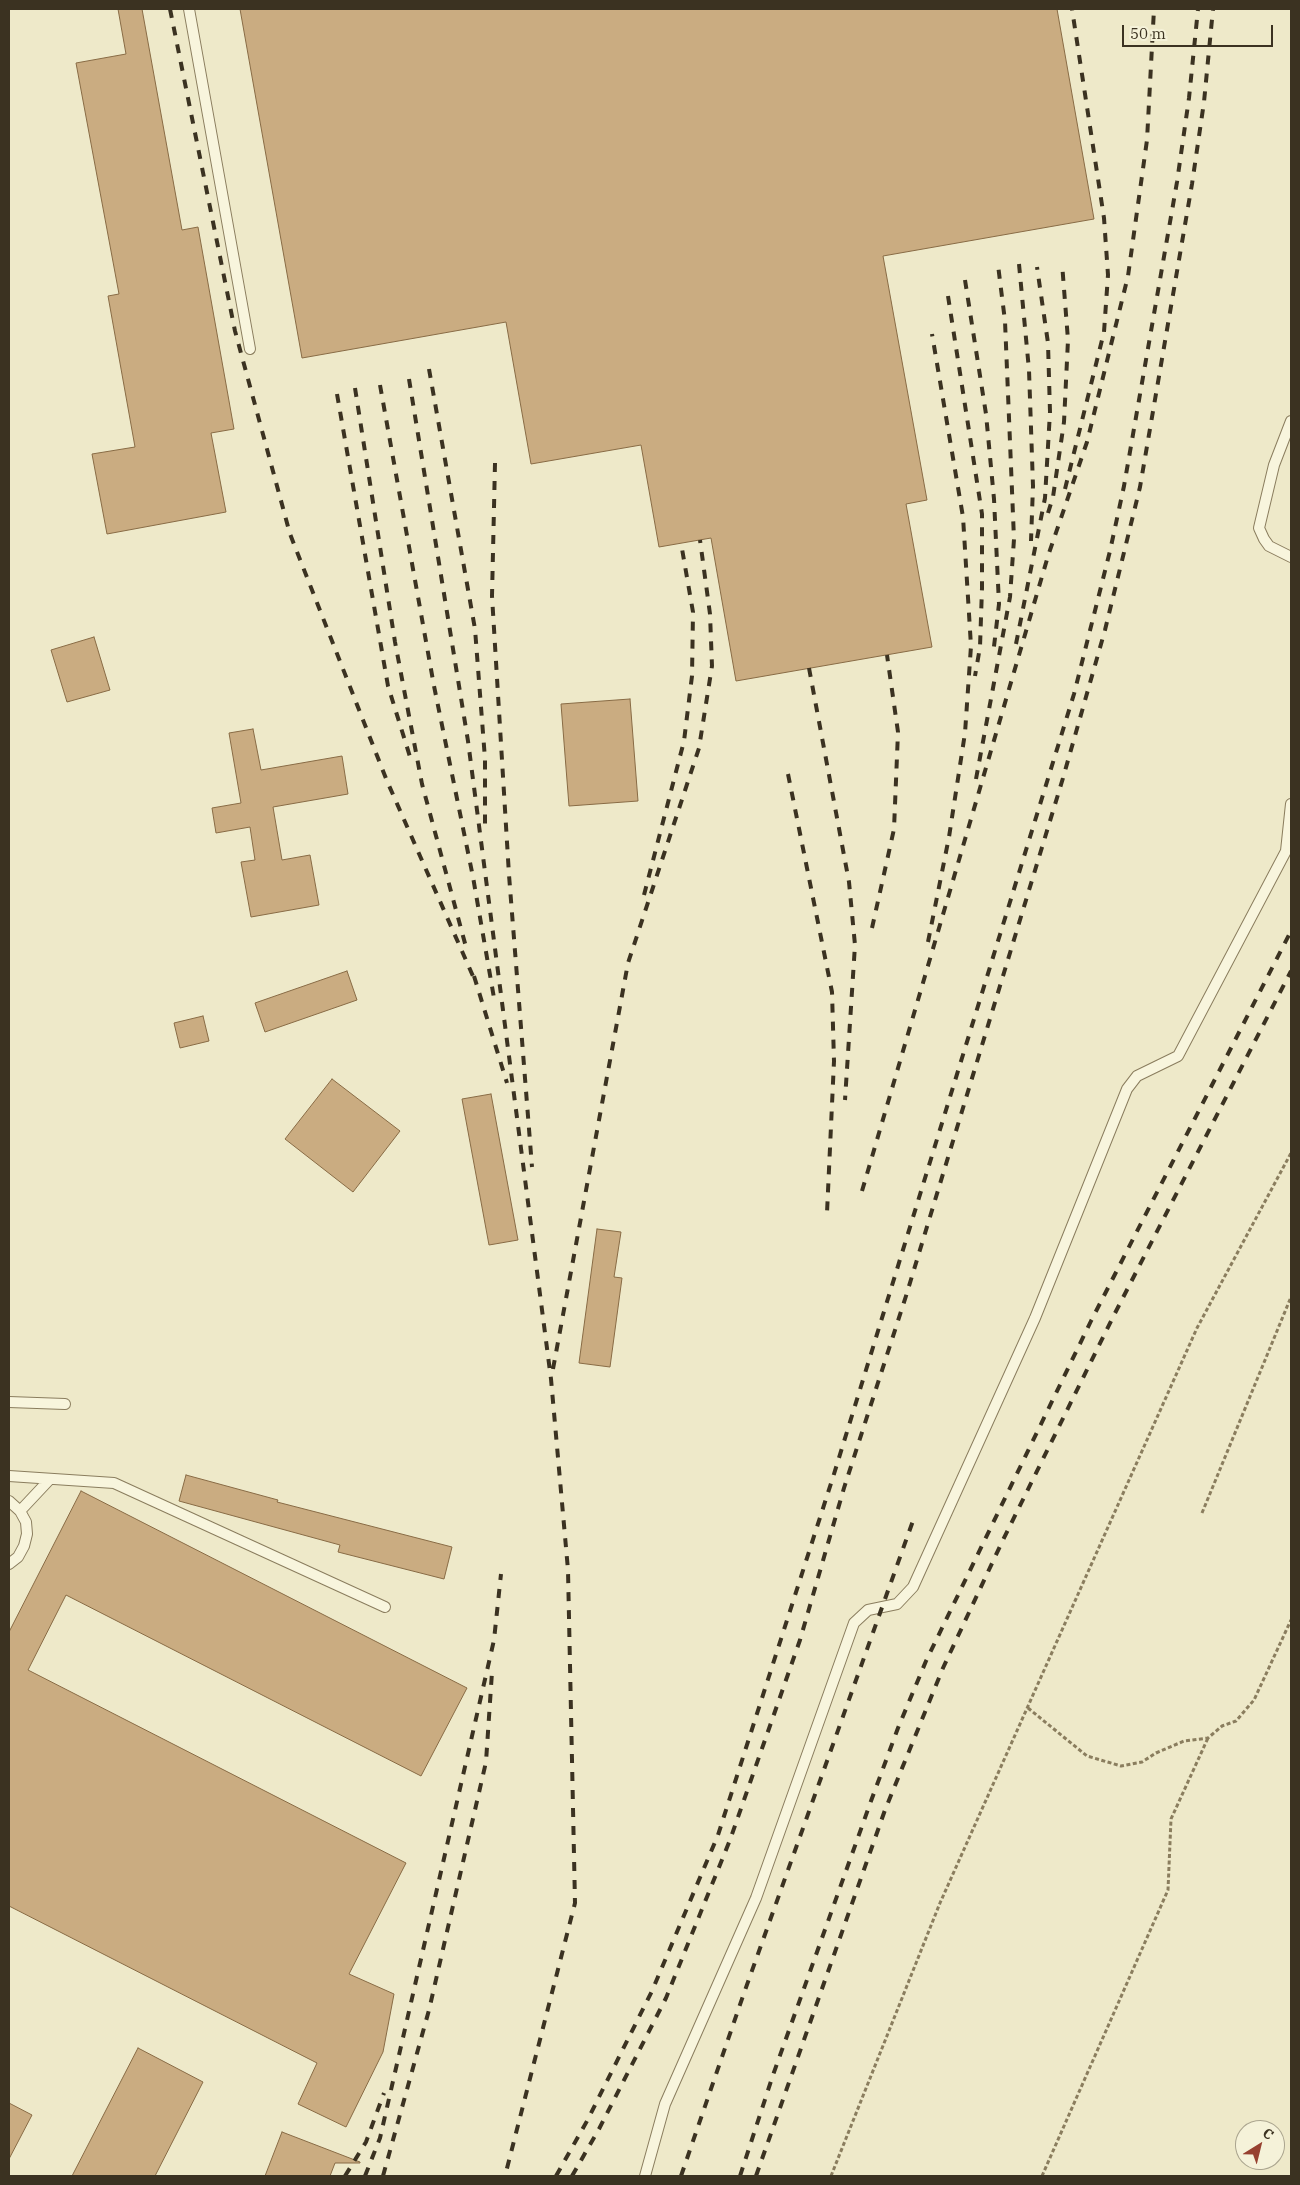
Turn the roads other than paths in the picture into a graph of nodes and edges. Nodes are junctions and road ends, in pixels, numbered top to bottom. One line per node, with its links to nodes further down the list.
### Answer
1 (189, 9): 2 (lane)
2 (250, 349)
3 (1291, 421): 4 (lane)
4 (1291, 556)
5 (1291, 804): 14 (lane)
6 (9, 1402): 7 (lane)
7 (64, 1404)
8 (9, 1476): 9 (lane)
9 (50, 1478): 11 (lane); 13 (lane)
10 (9, 1501): 11 (lane)
11 (20, 1511): 12 (lane)
12 (9, 1564)
13 (385, 1607)
14 (645, 2176)

